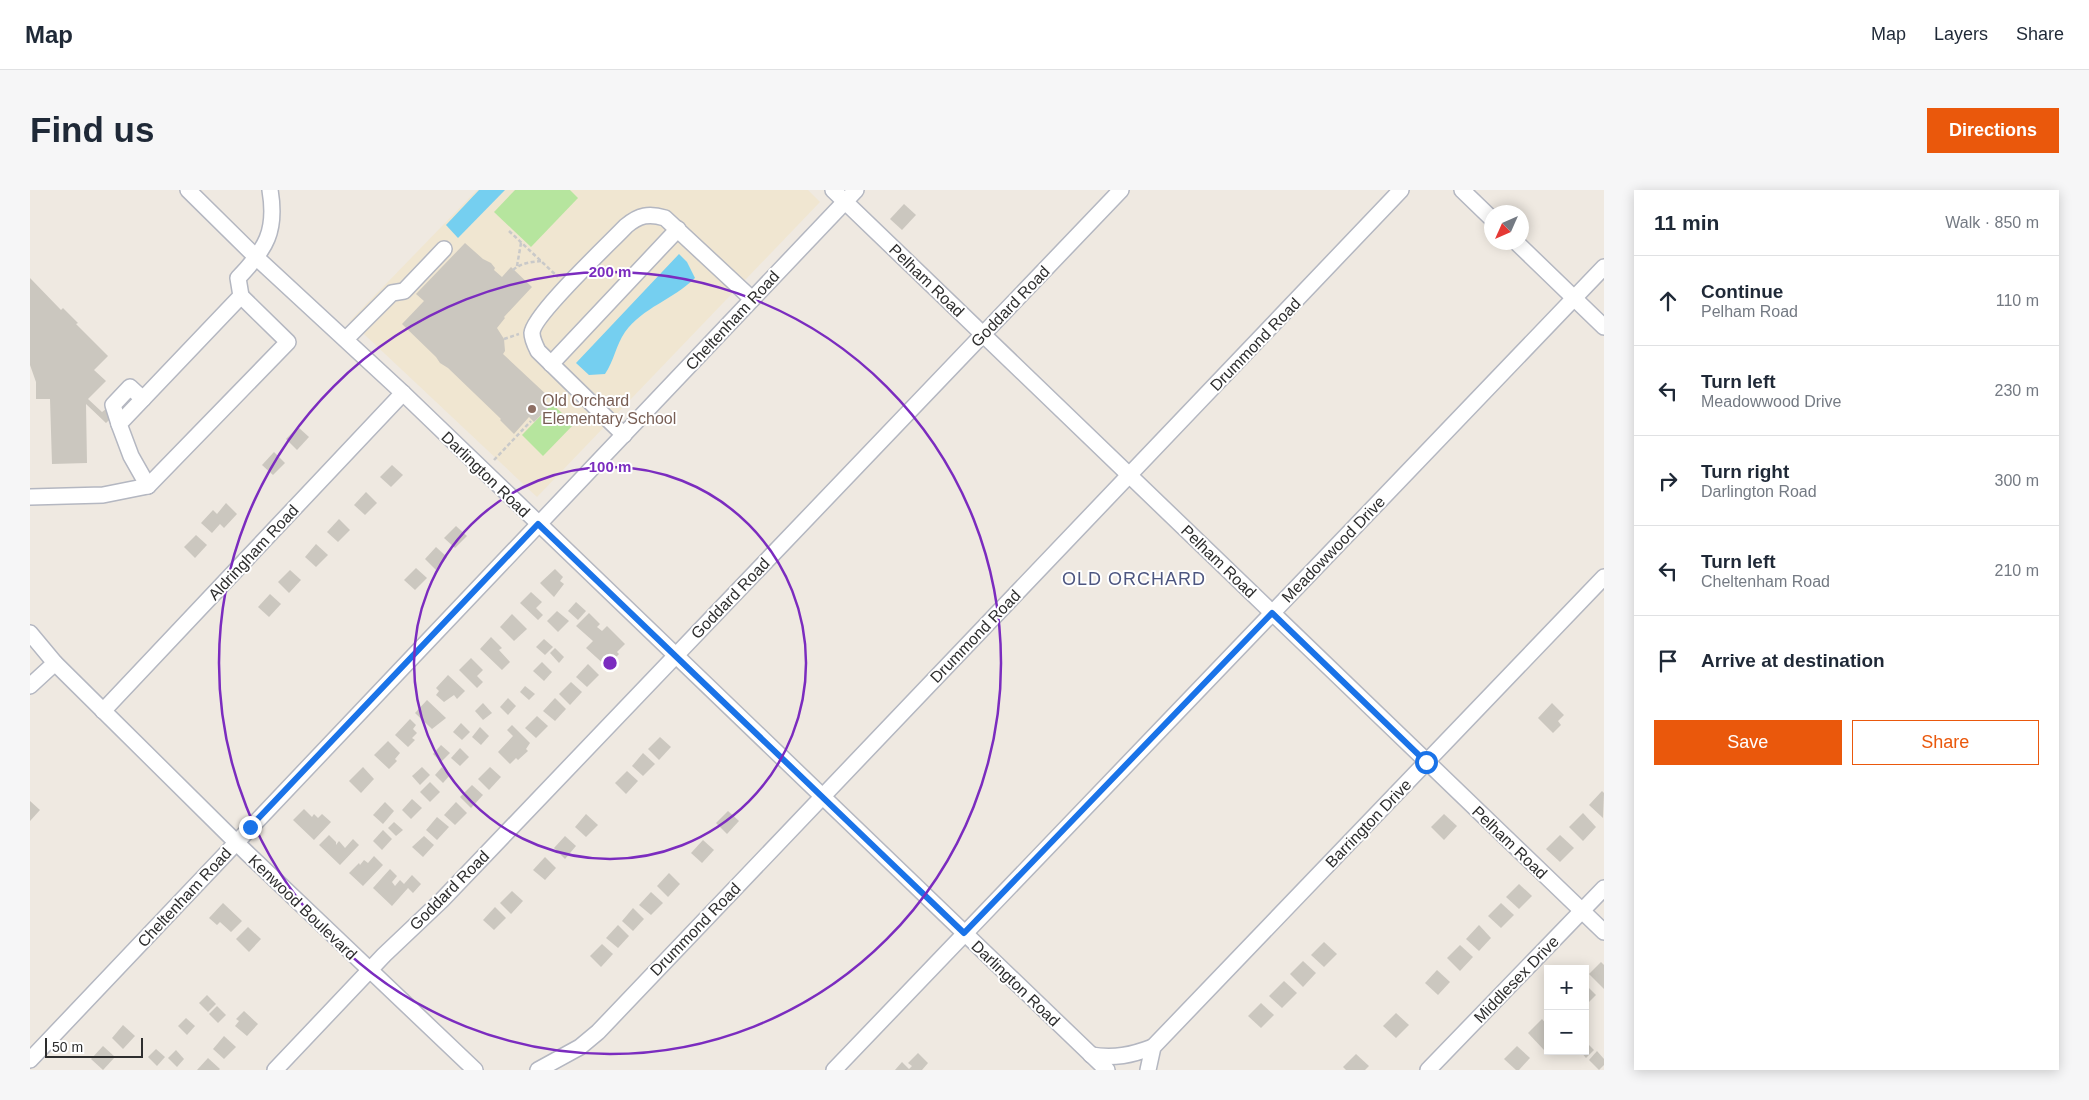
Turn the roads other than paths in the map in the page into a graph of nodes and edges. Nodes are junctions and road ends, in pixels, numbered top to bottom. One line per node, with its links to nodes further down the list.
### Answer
1 (188, 190): 13 (street, Darlington Road)
2 (270, 190): 13 (street)
3 (833, 190): 8 (street, Pelham Road)
4 (856, 190): 8 (street, Cheltenham Road)
5 (1121, 190): 19 (street, Goddard Road)
6 (1401, 190): 24 (street, Drummond Road)
7 (1462, 190): 9 (street)
8 (845, 201): 16 (street, Cheltenham Road); 19 (street, Pelham Road)
9 (1484, 211)
10 (678, 229): 16 (street); 21 (street); 21 (street)
11 (444, 249): 20 (street)
12 (1524, 250): 17 (street)
13 (257, 258): 15 (street); 20 (street, Darlington Road)
14 (1604, 267): 17 (street, Meadowwood Drive)
15 (241, 296): 25 (street); 25 (street)
16 (752, 299): 23 (street, Cheltenham Road)
17 (1574, 299): 18 (street); 29 (street, Meadowwood Drive)
18 (1604, 328)
19 (984, 334): 24 (street, Pelham Road); 31 (street, Goddard Road)
20 (346, 340): 22 (street, Darlington Road)
21 (551, 364): 23 (street)
22 (403, 393): 27 (street, Darlington Road); 34 (street, Aldringham Road)
23 (624, 435): 27 (street, Cheltenham Road)
24 (1130, 475): 29 (street, Pelham Road); 36 (street, Drummond Road)
25 (148, 486): 26 (street)
26 (30, 497)
27 (538, 524): 31 (street, Darlington Road); 37 (street, Cheltenham Road)
28 (1604, 577): 35 (street, Barrington Drive)
29 (1272, 613): 35 (street, Pelham Road); 41 (street, Meadowwood Drive)
30 (30, 634): 32 (street, Kenwood Boulevard)
31 (675, 656): 36 (street, Darlington Road); 42 (street, Goddard Road)
32 (54, 663): 33 (street); 34 (street, Kenwood Boulevard)
33 (30, 686)
34 (103, 711): 37 (street, Kenwood Boulevard)
35 (1426, 762): 39 (street, Pelham Road); 43 (street, Barrington Drive)
36 (822, 796): 41 (street, Darlington Road); 49 (street, Drummond Road)
37 (236, 842): 42 (street, Kenwood Boulevard); 46 (street, Cheltenham Road)
38 (1604, 888): 39 (street, Middlesex Drive)
39 (1582, 911): 40 (street, Pelham Road); 54 (street, Middlesex Drive)
40 (1604, 932)
41 (964, 933): 44 (street, Meadowwood Drive); 45 (street, Darlington Road)
42 (369, 970): 47 (street, Goddard Road); 48 (street, Kenwood Boulevard)
43 (1153, 1047): 45 (street, Barrington Drive); 53 (street)
44 (851, 1053): 50 (street, Meadowwood Drive); 51 (street)
45 (1091, 1055): 52 (street, Darlington Road)
46 (30, 1060)
47 (275, 1070)
48 (475, 1070)
49 (538, 1070)
50 (834, 1070)
51 (847, 1070)
52 (1107, 1070)
53 (1148, 1070)
54 (1428, 1070)

